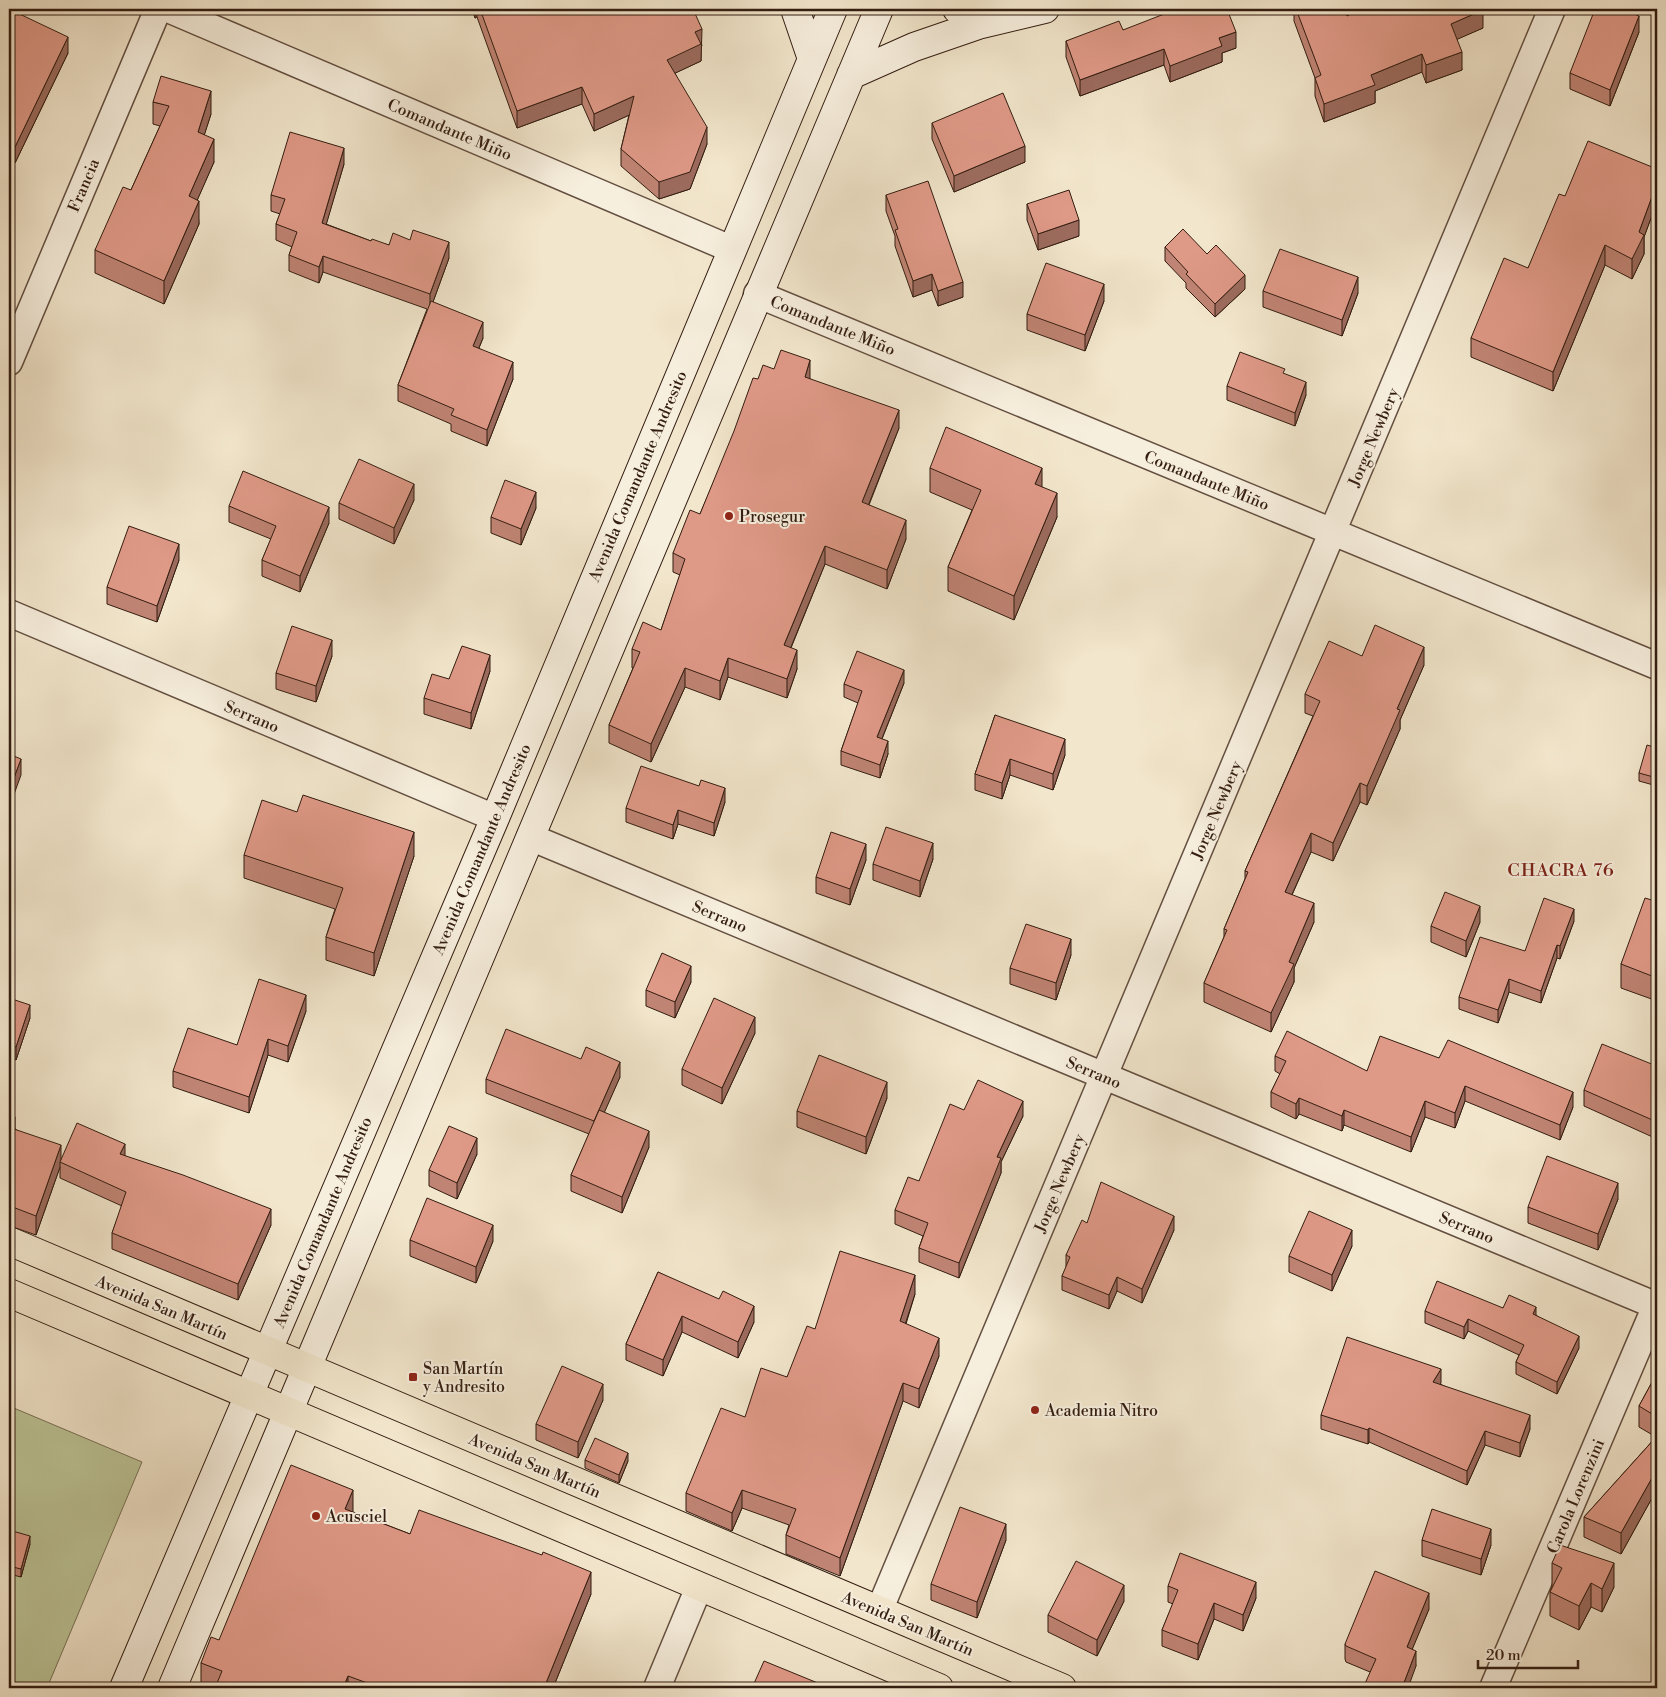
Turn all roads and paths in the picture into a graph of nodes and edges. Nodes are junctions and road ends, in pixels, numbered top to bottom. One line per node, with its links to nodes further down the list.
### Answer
1 (158, 9): 13 (street, Francia)
2 (168, 9): 11 (street, Comandante Miño)
3 (795, 9): 9 (main road)
4 (833, 9): 9 (main road, Avenida Comandante Andresito)
5 (879, 9): 10 (main road)
6 (957, 9): 7 (main road)
7 (1044, 9): 10 (main road)
8 (1552, 9): 14 (street, Jorge Newbery)
9 (812, 59): 11 (main road, Avenida Comandante Andresito)
10 (851, 75): 12 (main road)
11 (731, 249): 17 (main road, Avenida Comandante Andresito)
12 (757, 294): 14 (street, Comandante Miño); 18 (main road)
13 (9, 362)
14 (1333, 532): 16 (street, Comandante Miño); 19 (street, Jorge Newbery)
15 (9, 612): 17 (street, Serrano)
16 (1657, 666)
17 (495, 818): 23 (main road, Avenida Comandante Andresito)
18 (530, 837): 19 (street, Serrano); 24 (main road)
19 (1104, 1076): 22 (street, Serrano); 28 (street, Jorge Newbery)
20 (9, 1241): 23 (main road, Avenida San Martín)
21 (9, 1293): 25 (main road)
22 (1657, 1305): 34 (street, Carola Lorenzini)
23 (266, 1351): 24 (main road, Avenida San Martín); 25 (main road, Avenida Comandante Andresito)
24 (306, 1368): 26 (main road); 28 (main road, Avenida San Martín)
25 (248, 1395): 26 (main road); 29 (main road, Avenida Comandante Andresito)
26 (287, 1412): 27 (main road); 30 (main road)
27 (699, 1586): 31 (street); 32 (main road)
28 (879, 1611): 33 (main road, Avenida San Martín)
29 (124, 1688)
30 (172, 1688)
31 (657, 1688)
32 (939, 1688)
33 (1062, 1688)
34 (1493, 1688)

